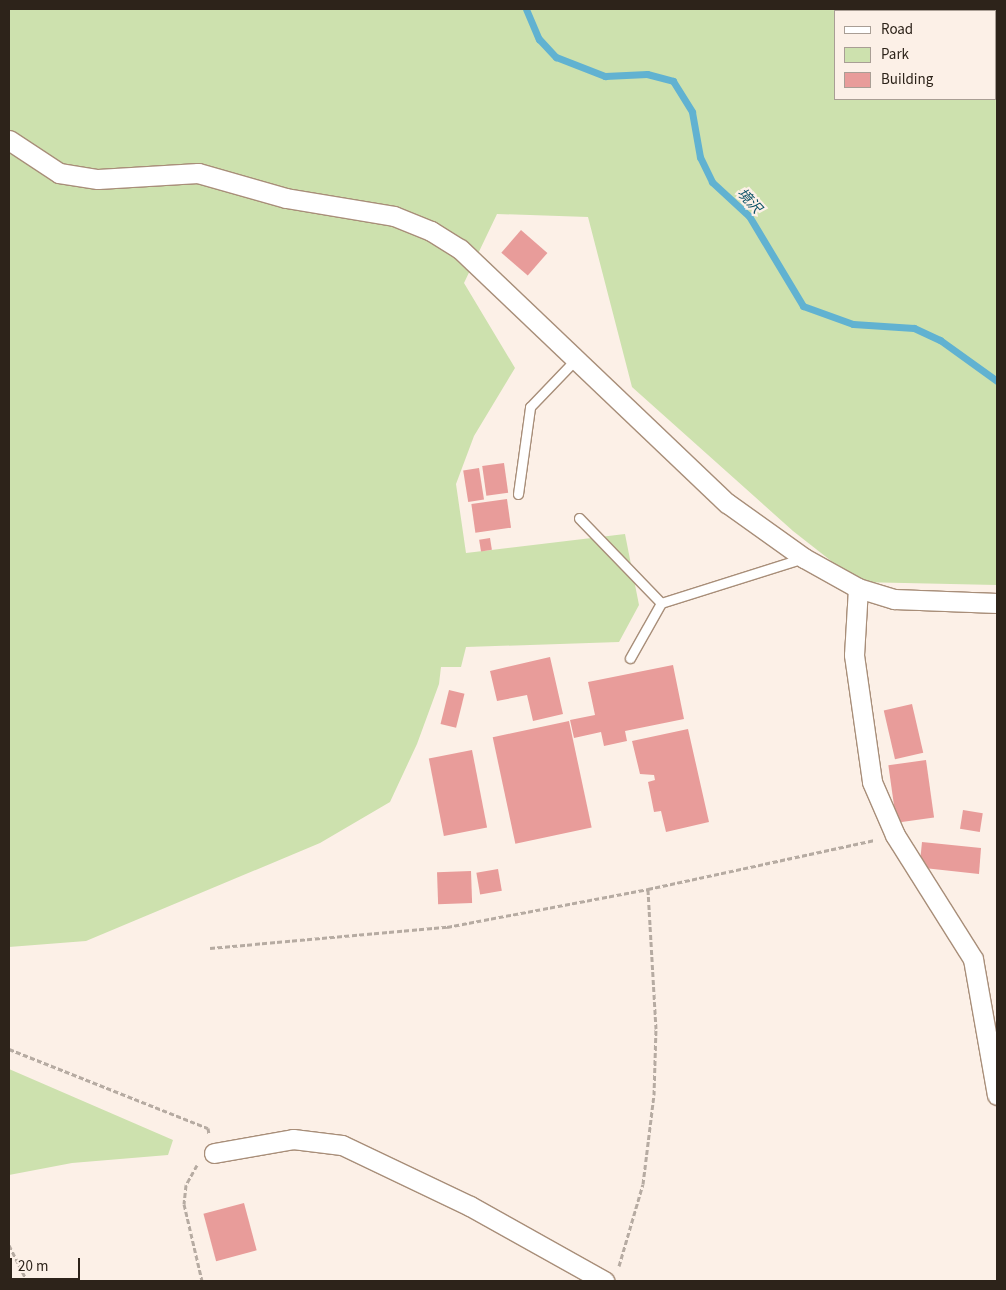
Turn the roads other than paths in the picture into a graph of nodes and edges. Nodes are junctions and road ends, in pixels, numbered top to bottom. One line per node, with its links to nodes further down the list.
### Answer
1 (9, 140): 2 (street)
2 (576, 359): 3 (lane); 5 (street)
3 (518, 494)
4 (579, 518): 7 (lane)
5 (804, 558): 6 (street); 7 (lane)
6 (858, 588): 8 (street); 10 (street)
7 (661, 603): 9 (lane)
8 (997, 603)
9 (630, 658)
10 (997, 1095)
11 (214, 1154): 12 (street)
12 (610, 1277)

